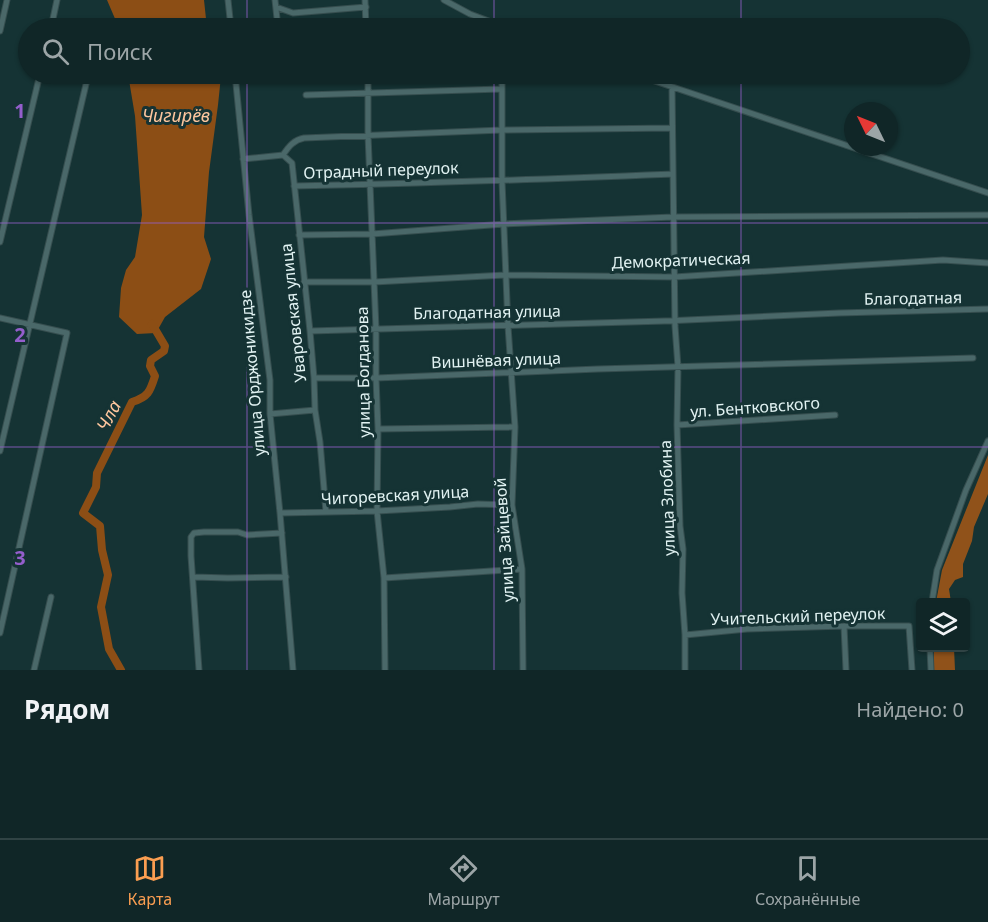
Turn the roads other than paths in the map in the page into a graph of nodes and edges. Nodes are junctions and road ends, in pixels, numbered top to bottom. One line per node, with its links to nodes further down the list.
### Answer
1 (7, 0): 12 (street)
2 (57, 0): 8 (street)
3 (228, 0): 9 (street)
4 (275, 0): 7 (street)
5 (444, 0): 11 (street)
6 (366, 3): 7 (street)
7 (276, 7): 10 (street)
8 (53, 18)
9 (230, 18)
10 (277, 18)
11 (480, 18)
12 (0, 31)
13 (38, 84): 38 (street)
14 (86, 84): 47 (street)
15 (236, 84): 27 (street, улица Орджоникидзе)
16 (368, 84): 21 (street, улица Богданова)
17 (501, 84): 20 (street, улица Зайцевой)
18 (663, 84): 19 (street)
19 (672, 87): 23 (street, улица Злобина); 32 (street)
20 (501, 89): 21 (street); 24 (street, улица Зайцевой)
21 (368, 94): 22 (street); 25 (street, улица Богданова)
22 (306, 95)
23 (672, 128): 24 (street); 28 (street, улица Злобина)
24 (502, 130): 25 (street); 29 (street, улица Зайцевой)
25 (368, 135): 26 (street); 30 (street, улица Богданова)
26 (283, 155): 27 (street); 31 (street, Уваровская улица)
27 (243, 159): 57 (street, улица Орджоникидзе)
28 (673, 174): 29 (street, Отрадный переулок); 34 (street, улица Злобина)
29 (502, 181): 30 (street, Отрадный переулок); 35 (street, улица Зайцевой)
30 (370, 185): 31 (street, Отрадный переулок); 36 (street, улица Богданова)
31 (294, 186): 37 (street, Уваровская улица)
32 (988, 193)
33 (988, 214): 34 (street)
34 (673, 217): 35 (street); 41 (street, улица Злобина)
35 (504, 224): 36 (street); 40 (street, улица Зайцевой)
36 (372, 234): 37 (street); 43 (street, улица Богданова)
37 (299, 235): 42 (street, Уваровская улица)
38 (0, 242)
39 (988, 263): 41 (street, Демократическая)
40 (505, 275): 41 (street, Демократическая); 43 (street, Демократическая); 48 (street, улица Зайцевой)
41 (674, 277): 46 (street, улица Злобина)
42 (304, 282): 43 (street, Демократическая); 50 (street, Уваровская улица)
43 (374, 282): 49 (street, улица Богданова)
44 (988, 309): 46 (street, Благодатная)
45 (0, 318): 47 (street)
46 (675, 323): 48 (street, Благодатная улица); 52 (street, улица Злобина)
47 (29, 324): 63 (street); 76 (street)
48 (508, 326): 49 (street, Благодатная улица); 53 (street, улица Зайцевой)
49 (376, 329): 50 (street, Благодатная улица); 55 (street, улица Богданова)
50 (310, 332): 54 (street, Уваровская улица)
51 (973, 358): 52 (street, Вишнёвая улица)
52 (678, 367): 53 (street, Вишнёвая улица); 59 (street, улица Злобина)
53 (510, 373): 55 (street, Вишнёвая улица); 60 (street, улица Зайцевой)
54 (314, 378): 55 (street, Вишнёвая улица); 56 (street, Уваровская улица)
55 (376, 378): 61 (street, улица Богданова)
56 (315, 411): 57 (street); 66 (street, Уваровская улица)
57 (270, 414): 67 (street, улица Орджоникидзе)
58 (835, 415): 59 (street, ул. Бентковского)
59 (677, 425): 77 (street, улица Злобина)
60 (515, 427): 61 (street); 64 (street, улица Зайцевой)
61 (378, 429): 65 (street, улица Богданова)
62 (988, 441): 74 (street)
63 (0, 451)
64 (512, 505): 65 (street, Чигоревская улица); 69 (street, улица Зайцевой)
65 (377, 511): 66 (street, Чигоревская улица); 72 (street, улица Богданова)
66 (326, 512): 67 (street, Чигоревская улица)
67 (280, 513): 68 (street, улица Орджоникидзе)
68 (282, 533): 70 (street); 71 (street, улица Орджоникидзе)
69 (522, 569): 72 (street); 83 (street, улица Зайцевой)
70 (194, 577): 71 (street); 80 (street)
71 (286, 577): 81 (street, улица Орджоникидзе)
72 (384, 578): 82 (street, улица Богданова)
73 (51, 597): 79 (street)
74 (933, 598)
75 (844, 626): 77 (street, Учительский переулок); 85 (street); 86 (street, Учительский переулок)
76 (0, 633)
77 (685, 635): 84 (street, улица Злобина)
78 (930, 652): 87 (street)
79 (34, 670)
80 (200, 670)
81 (293, 670)
82 (385, 670)
83 (522, 670)
84 (685, 670)
85 (846, 670)
86 (912, 670)
87 (931, 670)

